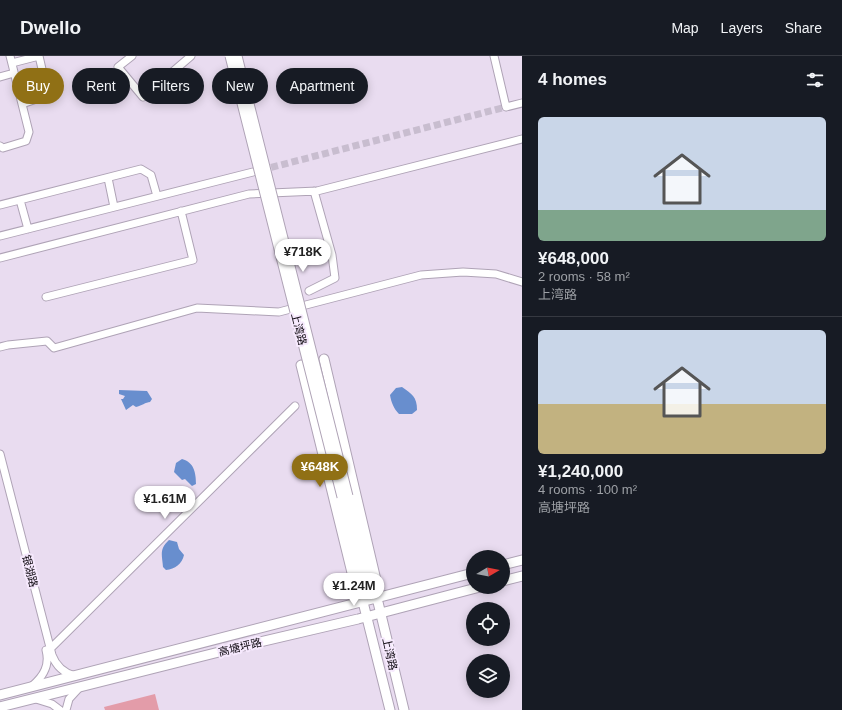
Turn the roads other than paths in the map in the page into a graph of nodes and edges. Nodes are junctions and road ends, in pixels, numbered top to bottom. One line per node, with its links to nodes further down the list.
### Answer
1 (132, 56): 2 (street)
2 (191, 56)
3 (230, 56): 34 (main road, 上湾路, bridge)
4 (237, 56): 34 (main road, 上湾路, bridge)
5 (494, 56): 10 (street)
6 (11, 59): 7 (street)
7 (42, 68)
8 (12, 74): 9 (street)
9 (0, 77)
10 (522, 103)
11 (22, 104): 13 (street)
12 (522, 139): 16 (street)
13 (0, 146)
14 (253, 172): 17 (street)
15 (108, 178): 17 (street); 18 (street); 20 (street)
16 (314, 191): 21 (street); 26 (street)
17 (157, 196): 20 (street)
18 (20, 200): 19 (street); 22 (street)
19 (0, 205)
20 (114, 207): 22 (street)
21 (181, 212): 24 (street); 27 (street)
22 (28, 229): 23 (street)
23 (0, 236)
24 (0, 258)
25 (522, 282): 28 (street)
26 (309, 291)
27 (46, 298)
28 (0, 347)
29 (324, 359): 30 (street); 41 (main road, 上湾路)
30 (301, 365): 42 (main road, 上湾路)
31 (295, 406): 45 (street)
32 (0, 454): 45 (street, 银湖路)
33 (0, 472): 47 (street, 银湖路)
34 (345, 496): 41 (main road, 上湾路); 42 (main road, 上湾路)
35 (522, 560): 36 (main road)
36 (510, 563)
37 (466, 575): 41 (main road, 高塘坪路)
38 (522, 576): 39 (main road)
39 (510, 579)
40 (466, 591): 43 (main road, 高塘坪路)
41 (377, 598): 42 (main road, 高塘坪路); 43 (main road, 上湾路)
42 (363, 602): 44 (main road, 上湾路); 46 (main road, 高塘坪路)
43 (380, 613): 44 (main road, 高塘坪路); 55 (main road, 上湾路)
44 (367, 616): 48 (main road, 高塘坪路); 54 (main road, 上湾路)
45 (50, 649): 46 (street, 银湖路)
46 (76, 676): 47 (main road, 高塘坪路)
47 (30, 687): 49 (main road, 高塘坪路)
48 (80, 687): 50 (main road, 高塘坪路); 53 (street)
49 (0, 695)
50 (34, 698): 51 (main road, 高塘坪路); 52 (street)
51 (0, 707)
52 (60, 710)
53 (66, 710)
54 (390, 710)
55 (404, 710)

